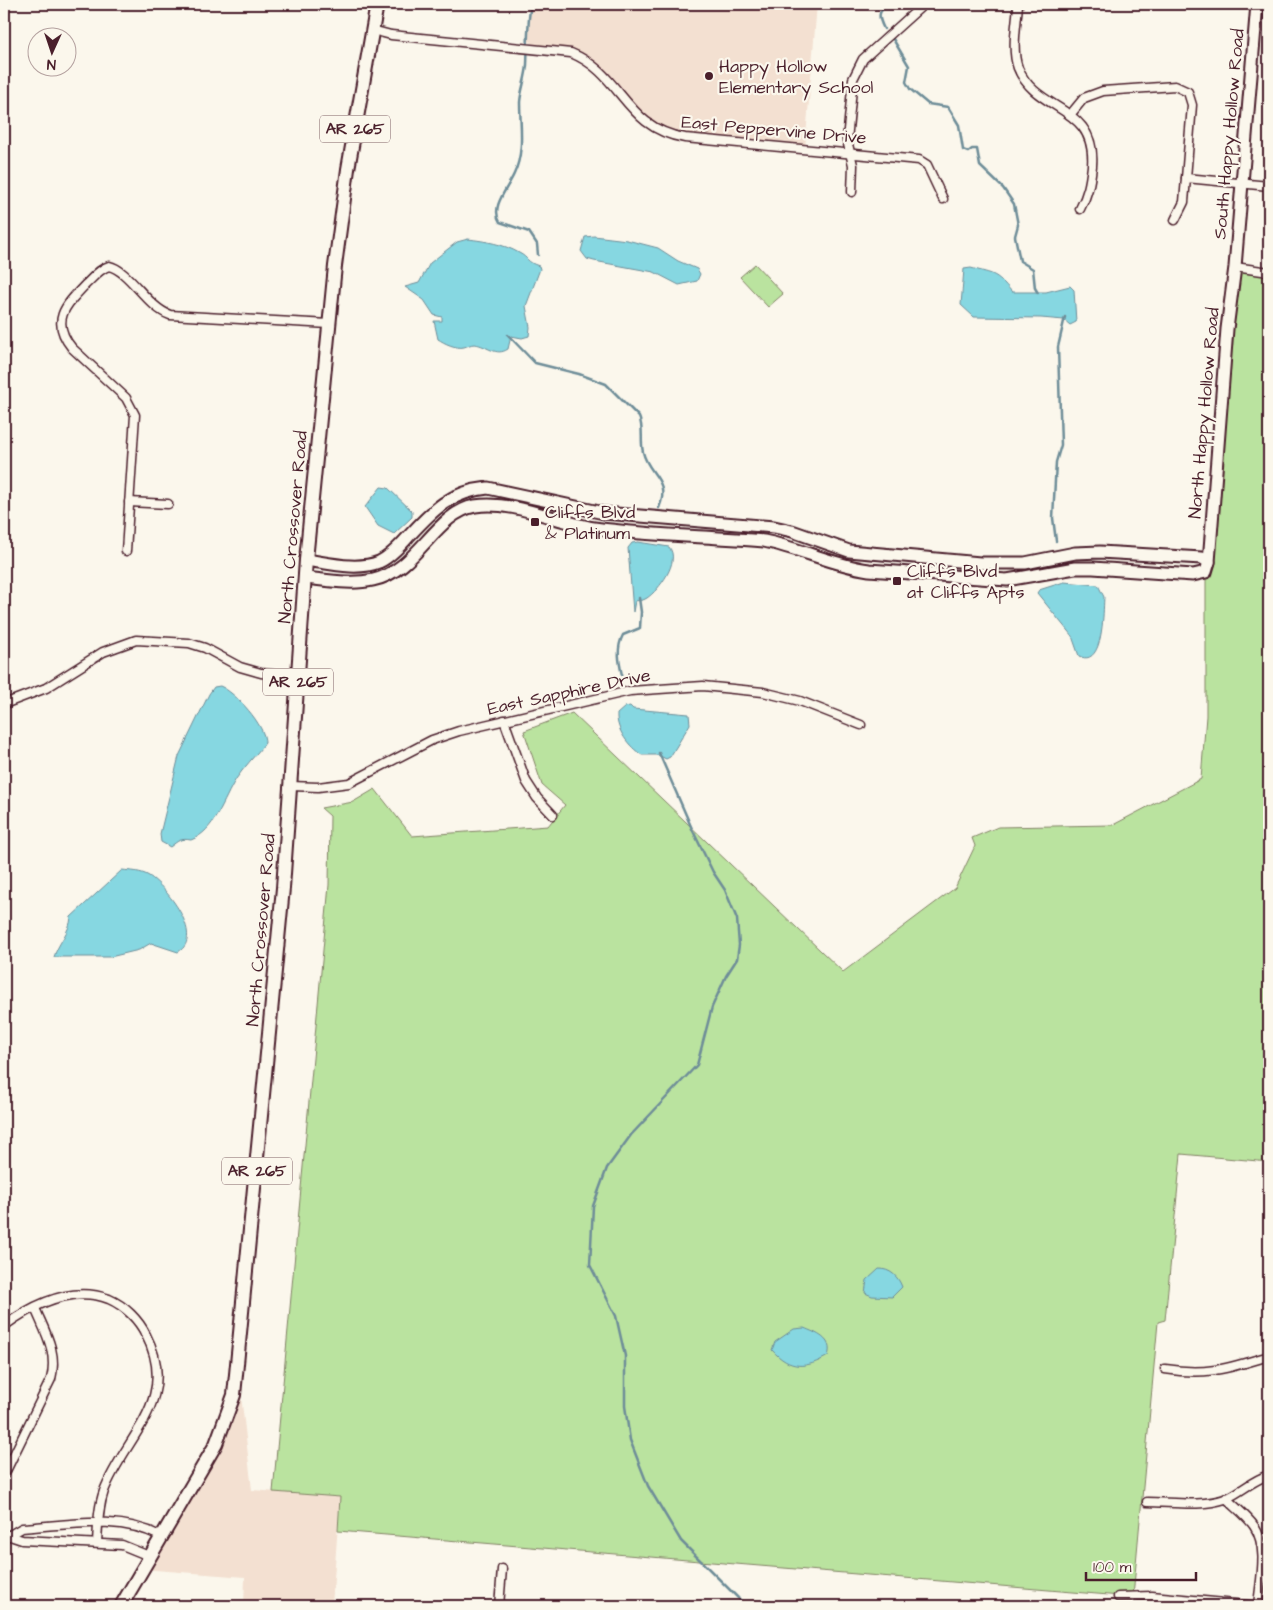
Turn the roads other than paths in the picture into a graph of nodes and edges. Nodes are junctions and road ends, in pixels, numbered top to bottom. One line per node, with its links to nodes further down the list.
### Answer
1 (377, 4): 5 (main road, AR 265)
2 (924, 4): 7 (street)
3 (1018, 4): 6 (street)
4 (1257, 4): 9 (street, South Happy Hollow Road)
5 (372, 30): 7 (street, East Peppervine Drive); 17 (main road, North Crossover Road / AR 265)
6 (1070, 115): 8 (street); 13 (street)
7 (850, 152): 11 (street); 12 (street, East Peppervine Drive)
8 (1186, 178): 9 (street); 14 (street)
9 (1242, 184): 10 (street); 15 (street, South Happy Hollow Road)
10 (1269, 186)
11 (852, 192)
12 (943, 198)
13 (1080, 209)
14 (1175, 220)
15 (1235, 267): 16 (street); 23 (street, North Happy Hollow Road)
16 (1269, 272)
17 (329, 324): 18 (street); 22 (main road, North Crossover Road / AR 265)
18 (129, 502): 19 (street); 20 (street)
19 (168, 504)
20 (126, 550)
21 (1093, 552): 22 (street); 23 (street); 24 (street)
22 (306, 560): 25 (main road, North Crossover Road / AR 265)
23 (1209, 562): 24 (street)
24 (1093, 568): 25 (street)
25 (304, 578): 26 (main road, North Crossover Road / AR 265)
26 (298, 678): 27 (street); 30 (main road, North Crossover Road / AR 265)
27 (4, 704)
28 (504, 720): 29 (street, East Sapphire Drive); 30 (street, East Sapphire Drive); 31 (street)
29 (861, 725)
30 (291, 786): 42 (main road, North Crossover Road / AR 265)
31 (553, 815)
32 (35, 1308): 33 (street); 37 (street); 40 (street)
33 (4, 1326)
34 (1269, 1356): 35 (street)
35 (1165, 1369)
36 (1269, 1475): 38 (street)
37 (4, 1476)
38 (1226, 1498): 39 (street); 49 (street)
39 (1147, 1502)
40 (99, 1522): 41 (street); 42 (street); 43 (street)
41 (7, 1535): 43 (street)
42 (160, 1536): 44 (main road, North Crossover Road / AR 265)
43 (97, 1544): 44 (street)
44 (149, 1556): 47 (main road, North Crossover Road / AR 265)
45 (502, 1569): 48 (street)
46 (1118, 1597): 49 (street)
47 (121, 1606)
48 (499, 1606)
49 (1257, 1606)

